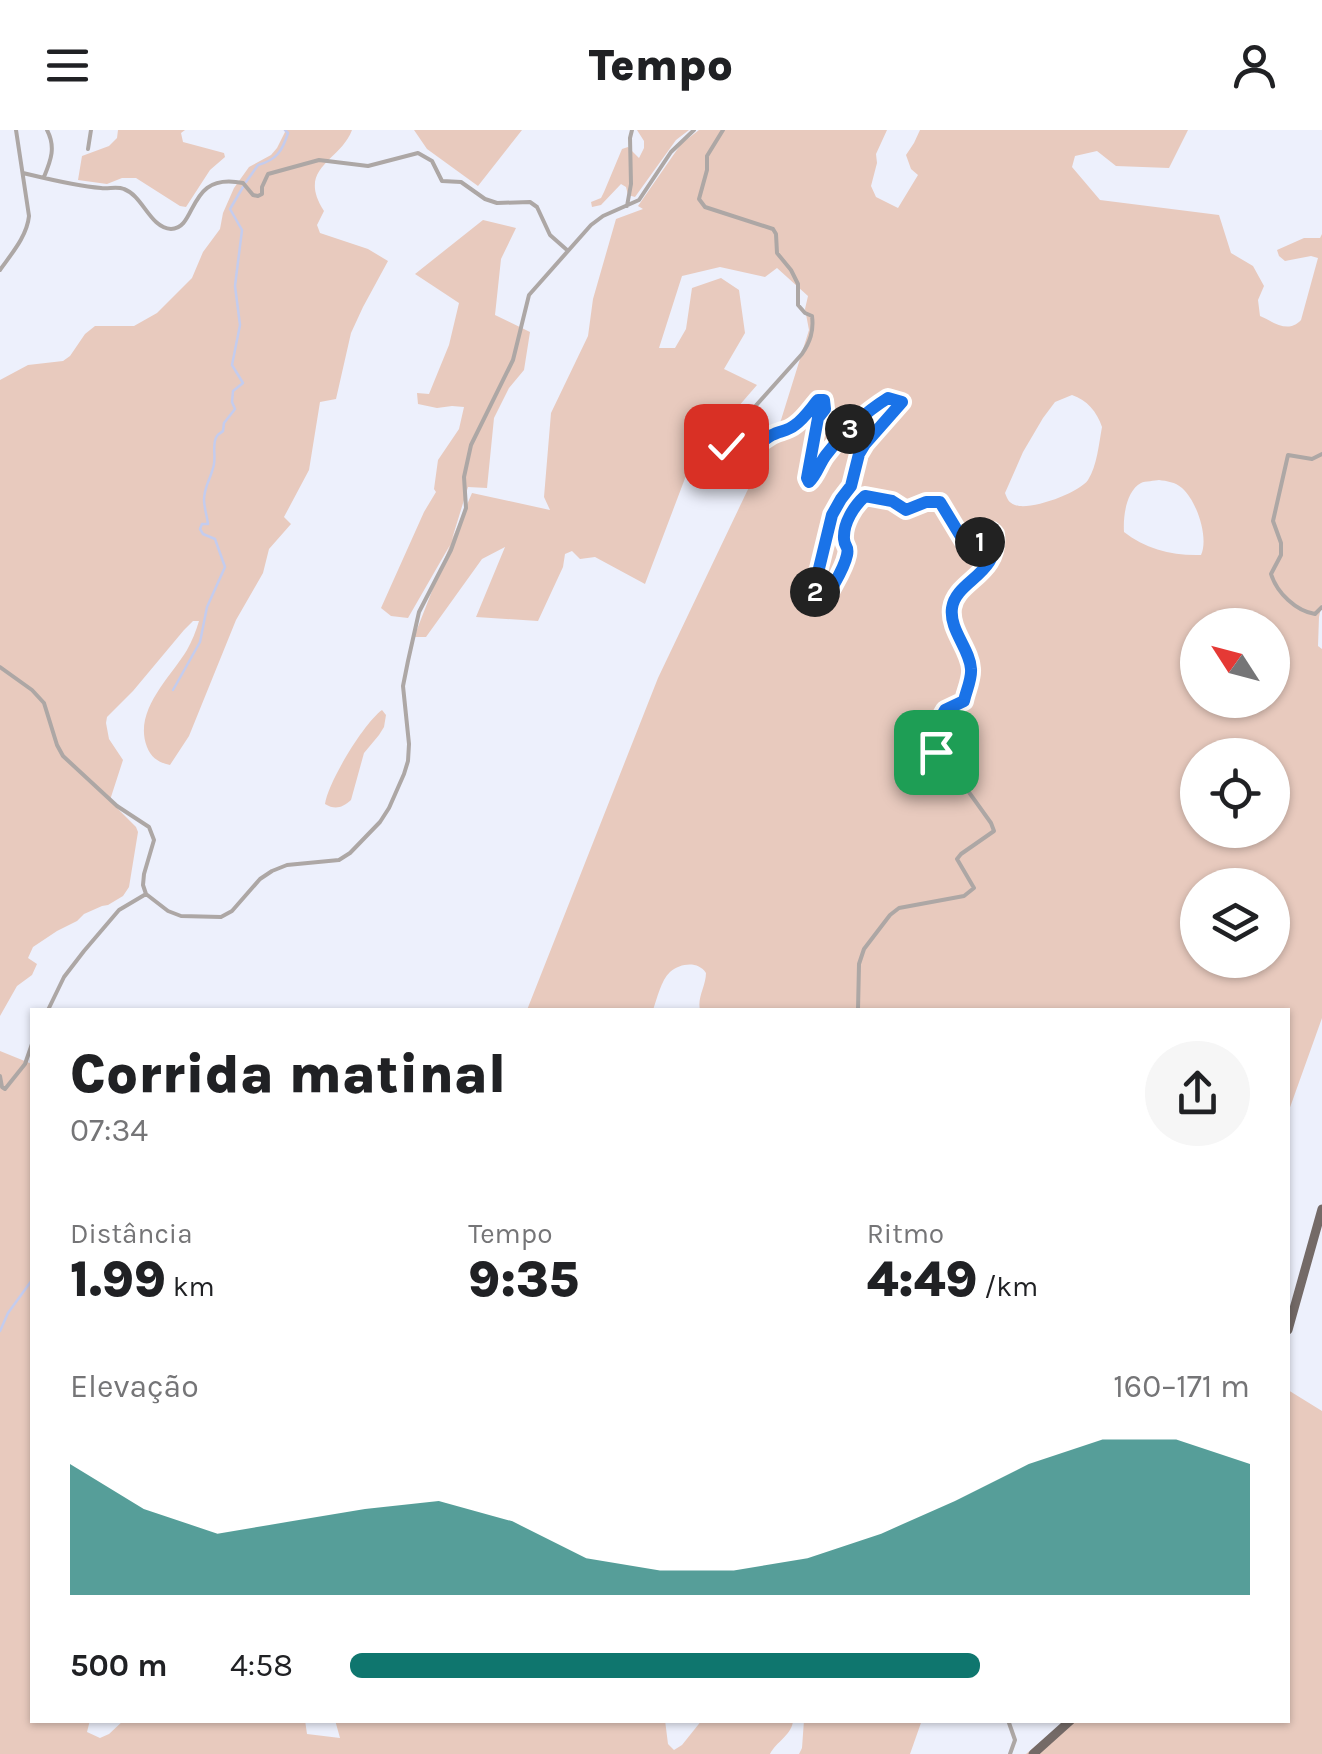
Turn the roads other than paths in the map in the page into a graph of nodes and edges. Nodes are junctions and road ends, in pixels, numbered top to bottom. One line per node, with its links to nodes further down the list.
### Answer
1 (16, 130): 8 (street)
2 (47, 130): 9 (street)
3 (92, 130): 7 (street)
4 (632, 130): 10 (street)
5 (694, 130): 10 (street)
6 (723, 130): 18 (street)
7 (88, 149)
8 (23, 174): 9 (street); 12 (street)
9 (44, 177): 11 (street)
10 (627, 206): 11 (street)
11 (567, 250): 16 (street)
12 (0, 270)
13 (1322, 454): 14 (street)
14 (1322, 606)
15 (0, 667): 16 (street)
16 (146, 894): 17 (street)
17 (49, 1008)
18 (858, 1008)
19 (30, 1050): 20 (street)
20 (0, 1076)
21 (1322, 1209): 22 (main road)
22 (1290, 1323)
23 (1009, 1723): 25 (street)
24 (1068, 1723): 26 (main road)
25 (1010, 1754)
26 (1033, 1754)

